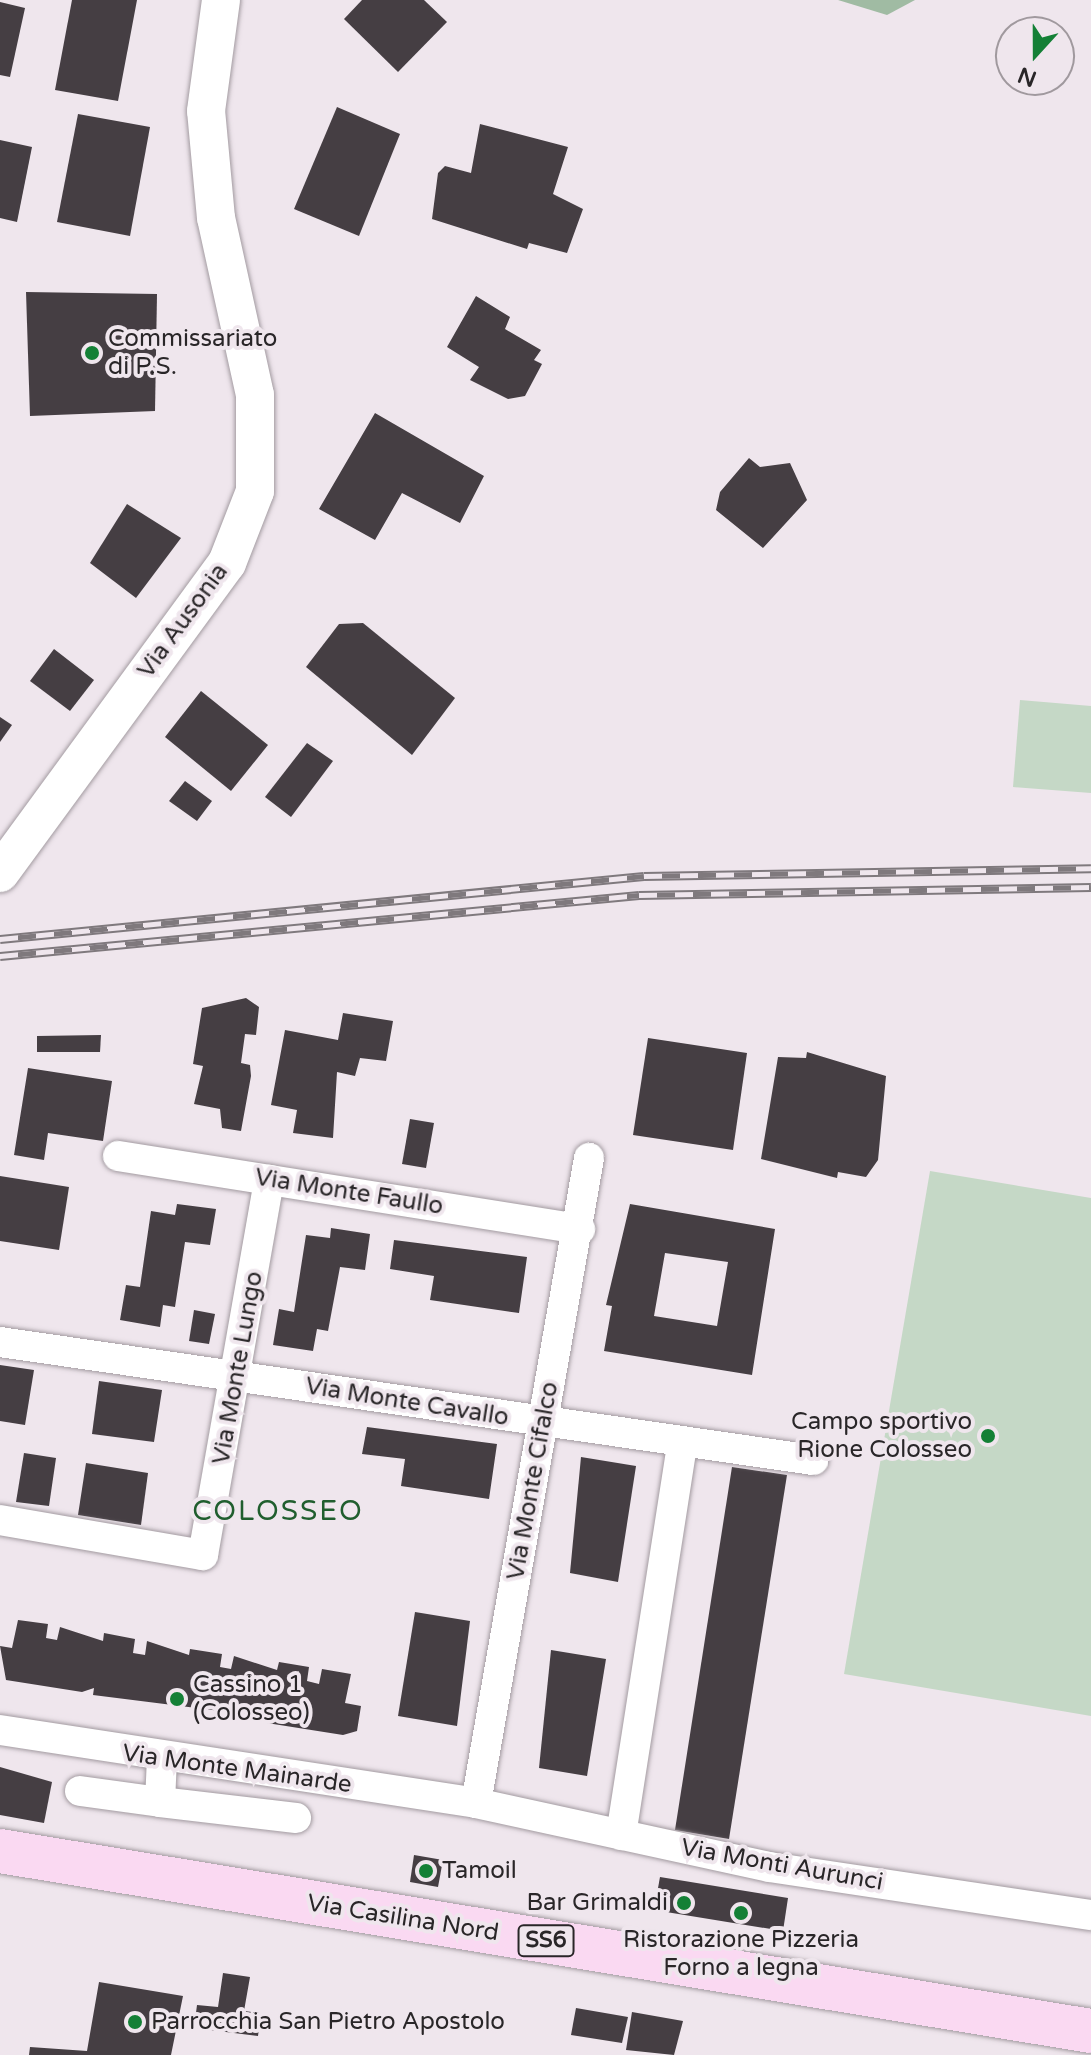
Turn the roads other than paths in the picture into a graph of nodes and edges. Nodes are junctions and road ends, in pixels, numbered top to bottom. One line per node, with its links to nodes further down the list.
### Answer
1 (221, 0): 2 (street, Via Ausonia)
2 (14, 832): 3 (street, Via Ausonia)
3 (0, 873)
4 (118, 1156): 6 (street, Via Monte Faullo)
5 (589, 1158): 7 (street, Via Monte Cifalco)
6 (269, 1180): 7 (street, Via Monte Faullo); 9 (street, Via Monte Lungo)
7 (580, 1229): 10 (street, Via Monte Cifalco)
8 (0, 1342): 9 (street, Via Monte Cavallo)
9 (238, 1376): 10 (street, Via Monte Cavallo); 13 (street, Via Monte Lungo)
10 (543, 1423): 11 (street, Via Monte Cavallo); 18 (street, Via Monte Cifalco)
11 (682, 1445): 12 (street, Via Monte Cavallo); 20 (street)
12 (813, 1460)
13 (0, 1520)
14 (0, 1730): 15 (street, Via Monte Mainarde)
15 (162, 1758): 17 (street); 18 (street, Via Monte Mainarde)
16 (80, 1791): 17 (street)
17 (160, 1802): 19 (street)
18 (476, 1803): 20 (street, Via Monti Aurunci)
19 (296, 1818)
20 (621, 1835): 22 (street, Via Monti Aurunci)
21 (0, 1851): 23 (main road, Via Casilina Nord / SS6)
22 (1091, 1915)
23 (1091, 2031)

